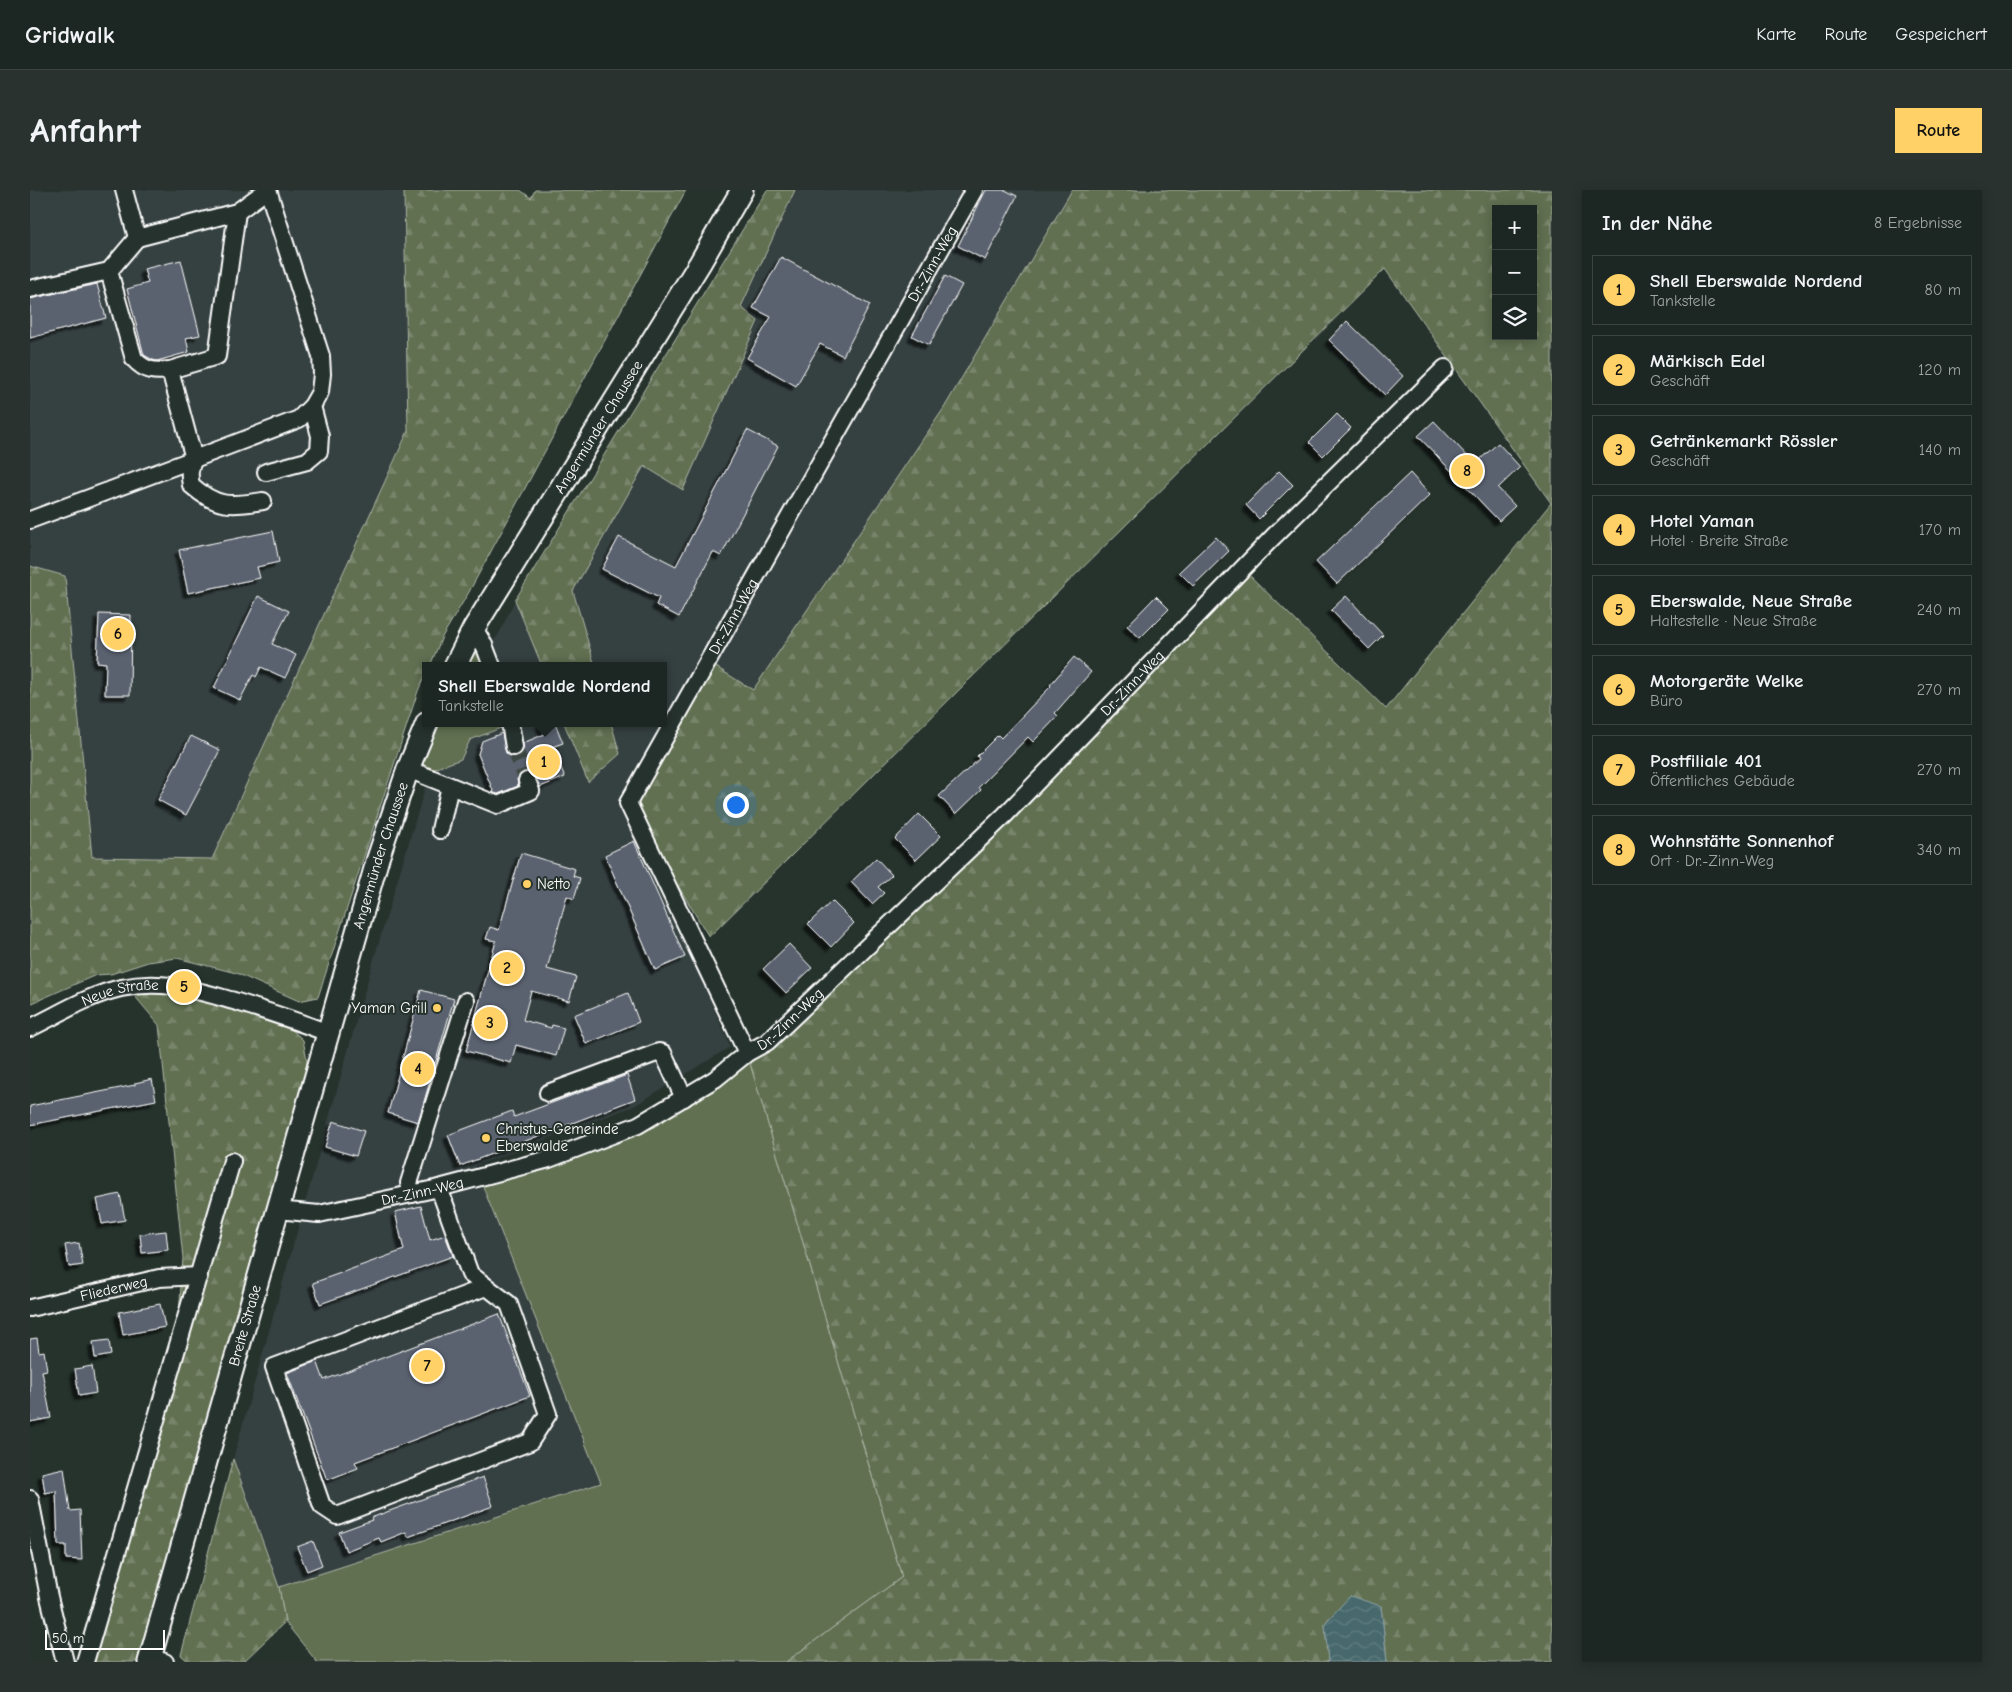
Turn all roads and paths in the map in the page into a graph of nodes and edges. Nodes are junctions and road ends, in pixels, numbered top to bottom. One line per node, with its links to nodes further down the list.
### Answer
1 (124, 190): 6 (street)
2 (267, 190): 5 (street); 11 (street)
3 (742, 190): 16 (main road, Angermünder Chaussee)
4 (974, 190): 30 (street, Dr.-Zinn-Weg)
5 (237, 212): 6 (street); 10 (street)
6 (136, 238): 7 (street)
7 (109, 271): 8 (street); 10 (street)
8 (30, 289)
9 (1446, 368): 30 (street, Dr.-Zinn-Weg)
10 (170, 370): 12 (street)
11 (312, 406): 12 (street); 13 (street)
12 (194, 459): 14 (street); 15 (street)
13 (266, 472)
14 (263, 501)
15 (30, 520)
16 (474, 628): 17 (main road, Angermünder Chaussee); 18 (street)
17 (457, 662)
18 (490, 662)
19 (425, 727): 22 (main road, Angermünder Chaussee)
20 (511, 727): 21 (street)
21 (514, 747)
22 (408, 769): 24 (street); 26 (main road, Angermünder Chaussee)
23 (528, 781): 24 (street)
24 (450, 786): 25 (street)
25 (440, 830)
26 (341, 990): 29 (main road, Breite Straße)
27 (466, 1001): 35 (street)
28 (30, 1028): 29 (street, Neue Straße)
29 (328, 1033): 36 (main road, Breite Straße)
30 (747, 1052): 32 (street, Dr.-Zinn-Weg)
31 (548, 1093): 32 (street)
32 (684, 1098): 34 (street, Dr.-Zinn-Weg)
33 (232, 1161): 37 (street)
34 (439, 1188): 35 (street, Dr.-Zinn-Weg); 38 (street)
35 (412, 1194): 36 (street, Dr.-Zinn-Weg)
36 (278, 1210): 42 (main road, Breite Straße)
37 (199, 1276): 39 (street, Fliederweg); 44 (street)
38 (486, 1287): 38 (street)
39 (30, 1308)
40 (30, 1499): 41 (street)
41 (33, 1530): 43 (street)
42 (155, 1661)
43 (65, 1662)
44 (85, 1662)

